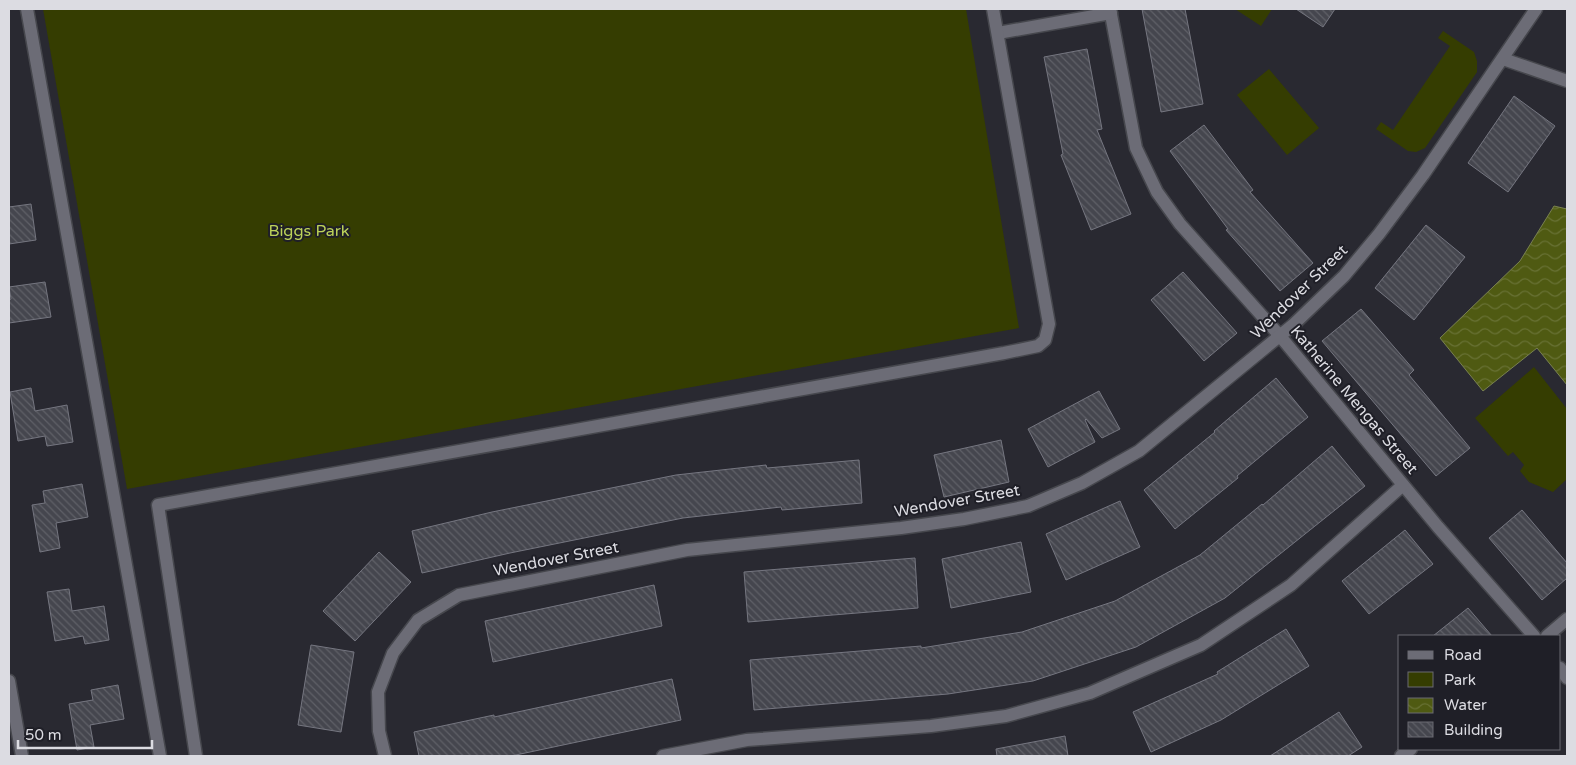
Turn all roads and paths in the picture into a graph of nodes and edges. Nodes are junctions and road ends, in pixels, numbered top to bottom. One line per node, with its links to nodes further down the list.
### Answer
1 (28, 9): 15 (street)
2 (993, 9): 5 (street)
3 (1536, 9): 6 (street, Wendover Street)
4 (1110, 11): 5 (street); 8 (street, Katherine Mengas Street)
5 (998, 34): 16 (street)
6 (1503, 59): 7 (street); 8 (street, Wendover Street)
7 (1567, 81)
8 (1280, 336): 9 (street, Katherine Mengas Street); 17 (street, Wendover Street)
9 (1403, 486): 11 (street, Katherine Mengas Street); 18 (street)
10 (1567, 619): 12 (street)
11 (1533, 635)
12 (1548, 635)
13 (9, 682): 14 (street)
14 (22, 756)
15 (160, 756)
16 (196, 756)
17 (384, 756)
18 (663, 756)

